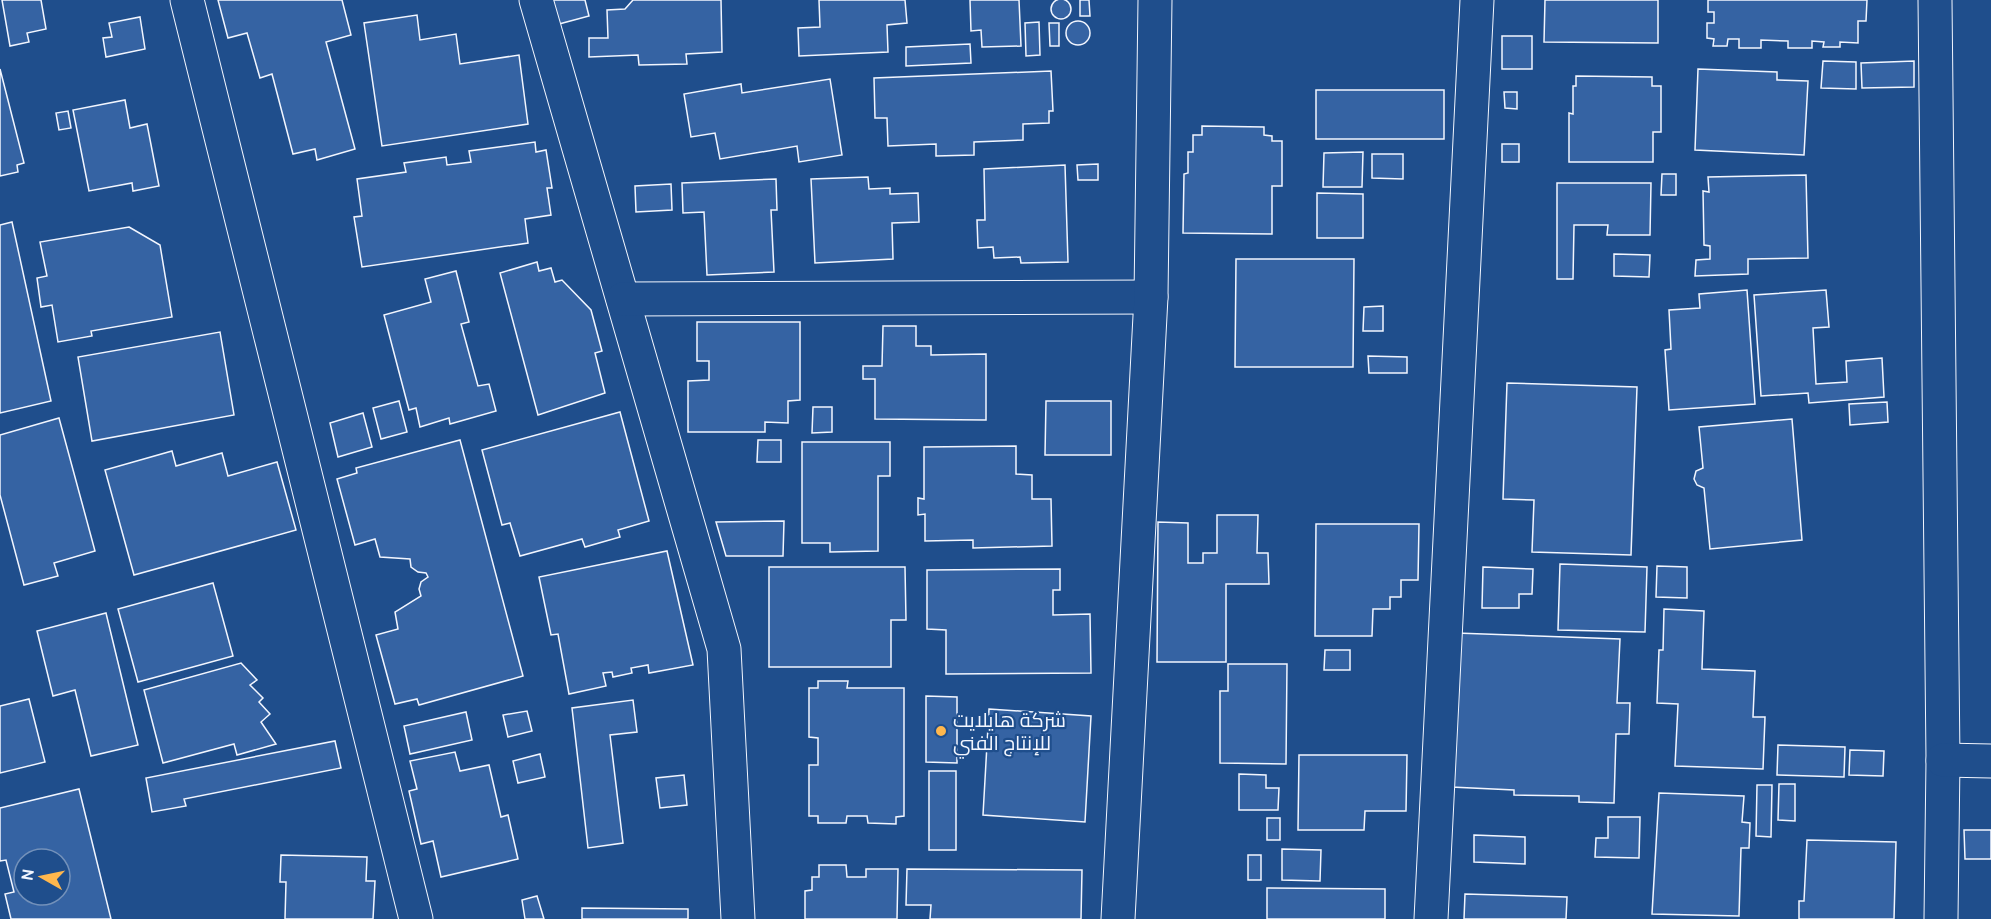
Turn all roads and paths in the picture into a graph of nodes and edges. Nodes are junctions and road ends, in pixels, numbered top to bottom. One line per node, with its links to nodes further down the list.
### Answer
1 (187, 0): 10 (street)
2 (536, 0): 7 (street)
3 (1155, 0): 6 (street)
4 (1477, 0): 13 (street)
5 (1935, 0): 8 (street)
6 (1151, 297): 7 (street); 12 (street)
7 (622, 299): 11 (street)
8 (1943, 760): 9 (street); 14 (street)
9 (1991, 761)
10 (416, 919)
11 (738, 919)
12 (1118, 919)
13 (1431, 919)
14 (1941, 919)

